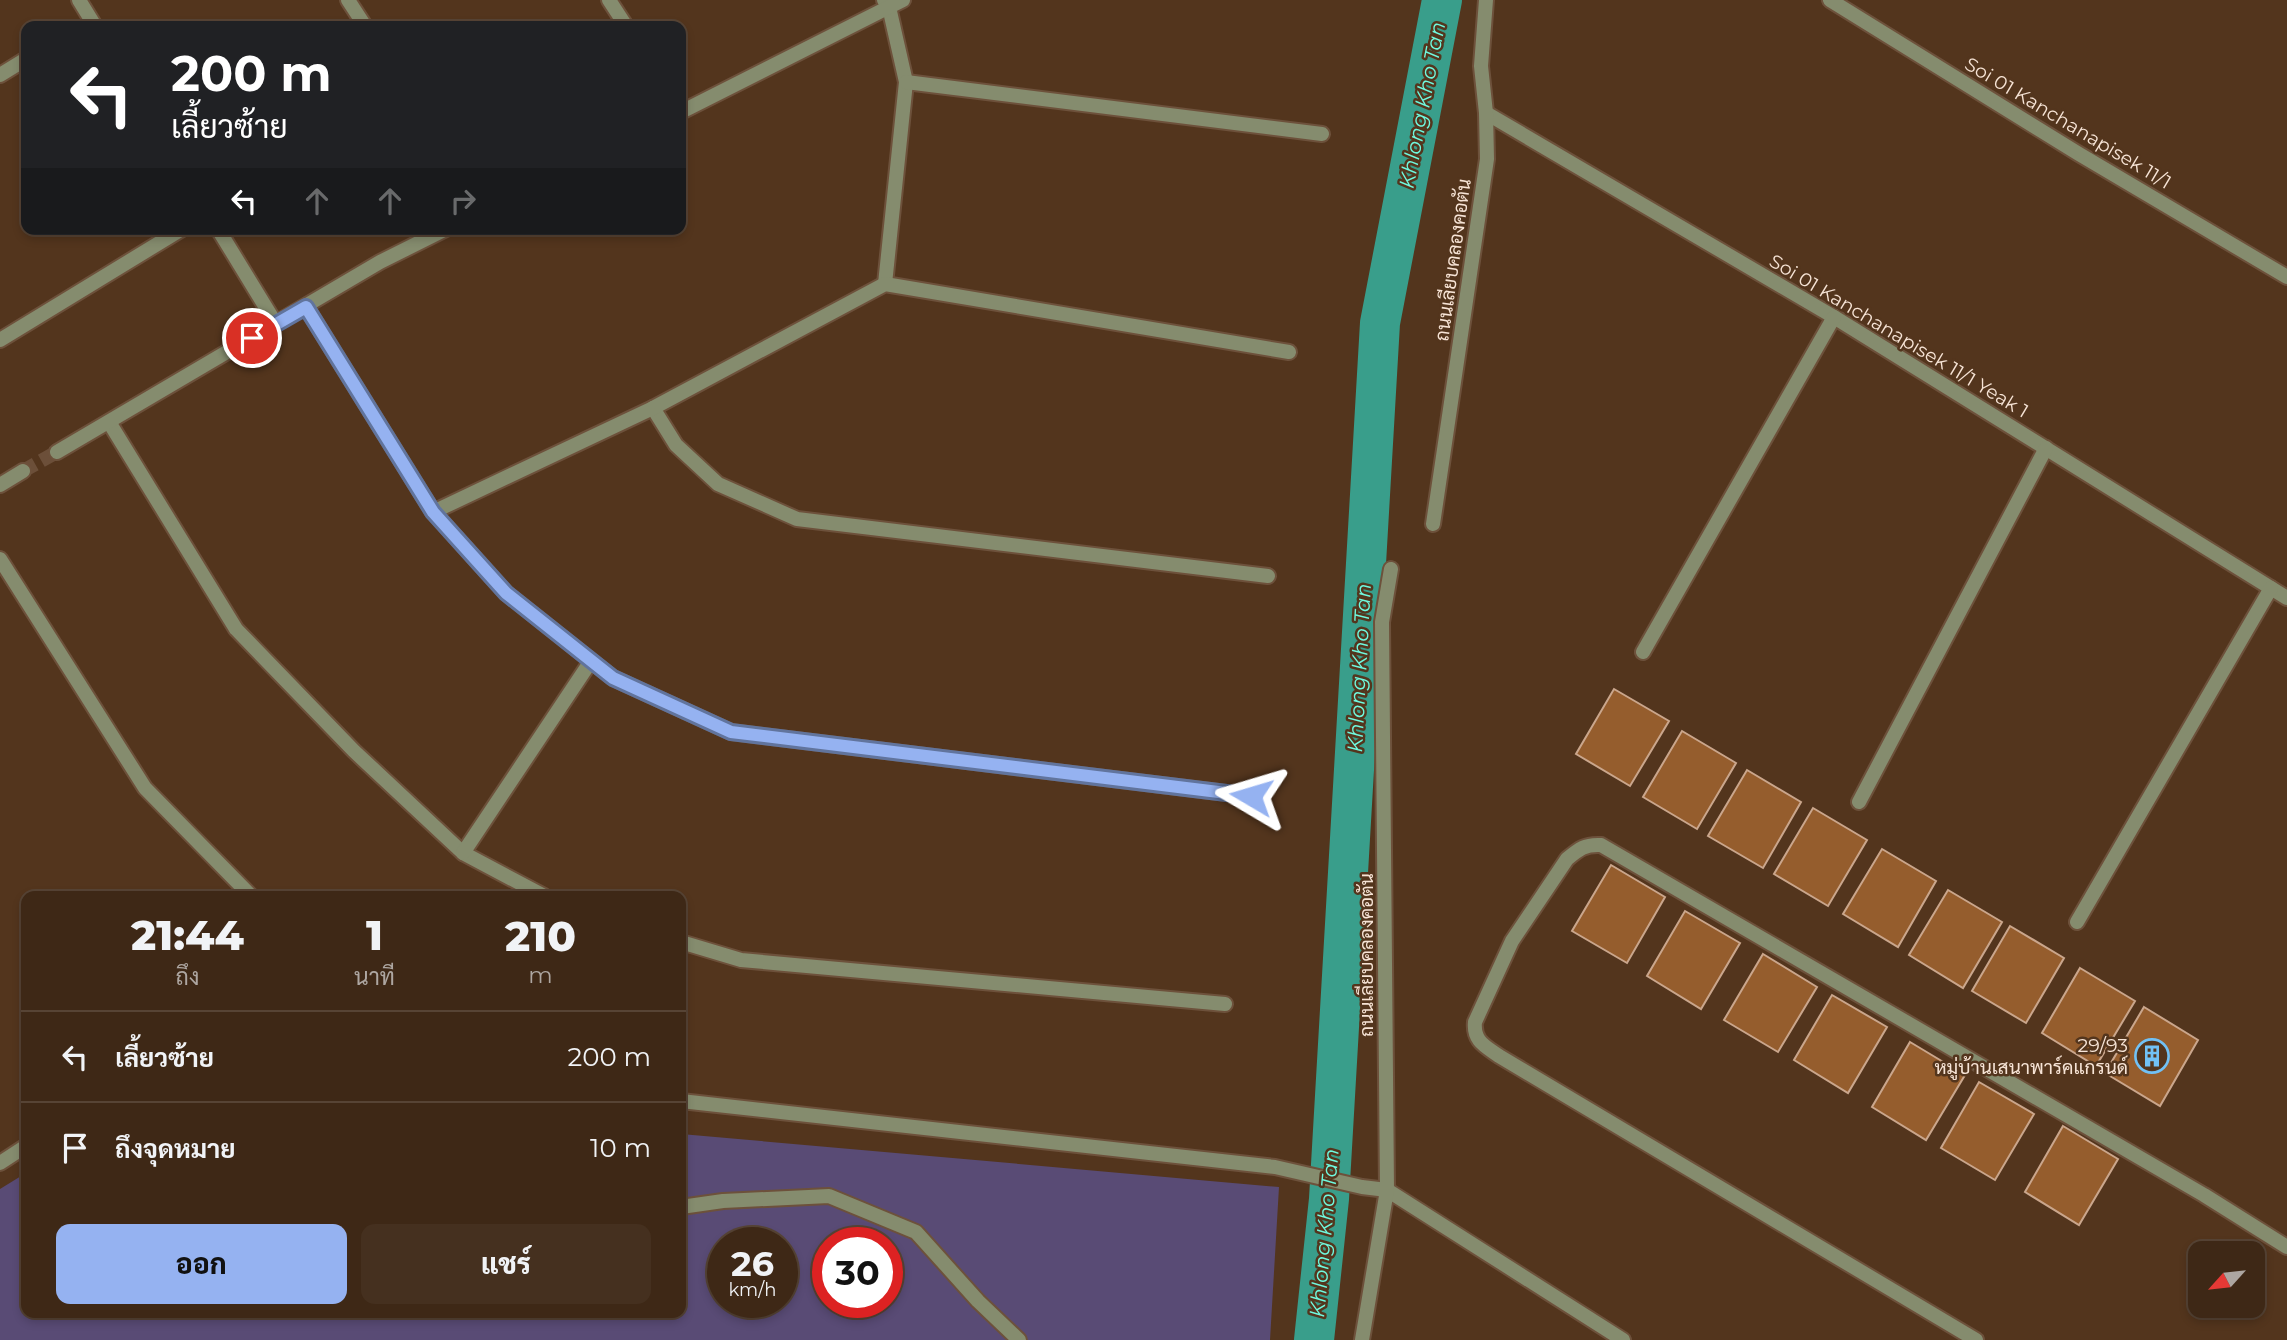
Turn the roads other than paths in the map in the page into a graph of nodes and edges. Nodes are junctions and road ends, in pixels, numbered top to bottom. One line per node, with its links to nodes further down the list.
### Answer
1 (79, 0): 8 (street)
2 (348, 0): 9 (street)
3 (609, 0): 10 (street)
4 (903, 0): 7 (street)
5 (1486, 0): 15 (street, ถนนเลียบคลองคอตัน)
6 (1830, 0): 20 (street, Soi 01 Kanchanapisek 11/1)
7 (886, 4): 13 (street); 14 (street)
8 (87, 21)
9 (362, 21)
10 (623, 21)
11 (21, 62): 12 (street)
12 (0, 75)
13 (906, 82): 16 (street); 21 (street)
14 (686, 109)
15 (1486, 113): 23 (street, Soi 01 Kanchanapisek 11/1 Yeak 1); 34 (street, ถนนเลียบคลองคอตัน)
16 (1322, 134)
17 (172, 235): 25 (street)
18 (222, 235): 24 (street)
19 (434, 235): 22 (street)
20 (2287, 276)
21 (885, 284): 26 (street); 27 (street)
22 (306, 307): 24 (street); 33 (street)
23 (1834, 317): 29 (street, Soi 01 Kanchanapisek 11/1 Yeak 1); 40 (street)
24 (276, 324): 28 (street)
25 (0, 340)
26 (1289, 352)
27 (653, 408): 33 (street); 37 (street)
28 (109, 422): 30 (street); 44 (street)
29 (2046, 448): 38 (street, Soi 01 Kanchanapisek 11/1 Yeak 1); 43 (street)
30 (57, 452)
31 (23, 471): 32 (street)
32 (0, 485)
33 (433, 512): 41 (street)
34 (1433, 524)
35 (0, 559): 45 (street)
36 (1391, 569): 53 (street, ถนนเลียบคลองคอตัน)
37 (1268, 576)
38 (2271, 588): 39 (street, Soi 01 Kanchanapisek 11/1 Yeak 1); 47 (street)
39 (2287, 598)
40 (1643, 652)
41 (591, 661): 42 (street); 44 (street)
42 (1251, 796)
43 (1859, 802)
44 (463, 853): 46 (street)
45 (246, 891)
46 (535, 891)
47 (2077, 922)
48 (686, 944): 49 (street)
49 (1225, 1004)
50 (686, 1102): 53 (street)
51 (21, 1149): 52 (street)
52 (0, 1163)
53 (1387, 1190): 57 (street, ถนนเลียบคลองคอตัน); 58 (street)
54 (686, 1206): 56 (street)
55 (2287, 1247): 59 (street)
56 (1019, 1340)
57 (1362, 1340)
58 (1623, 1340)
59 (1976, 1340)

